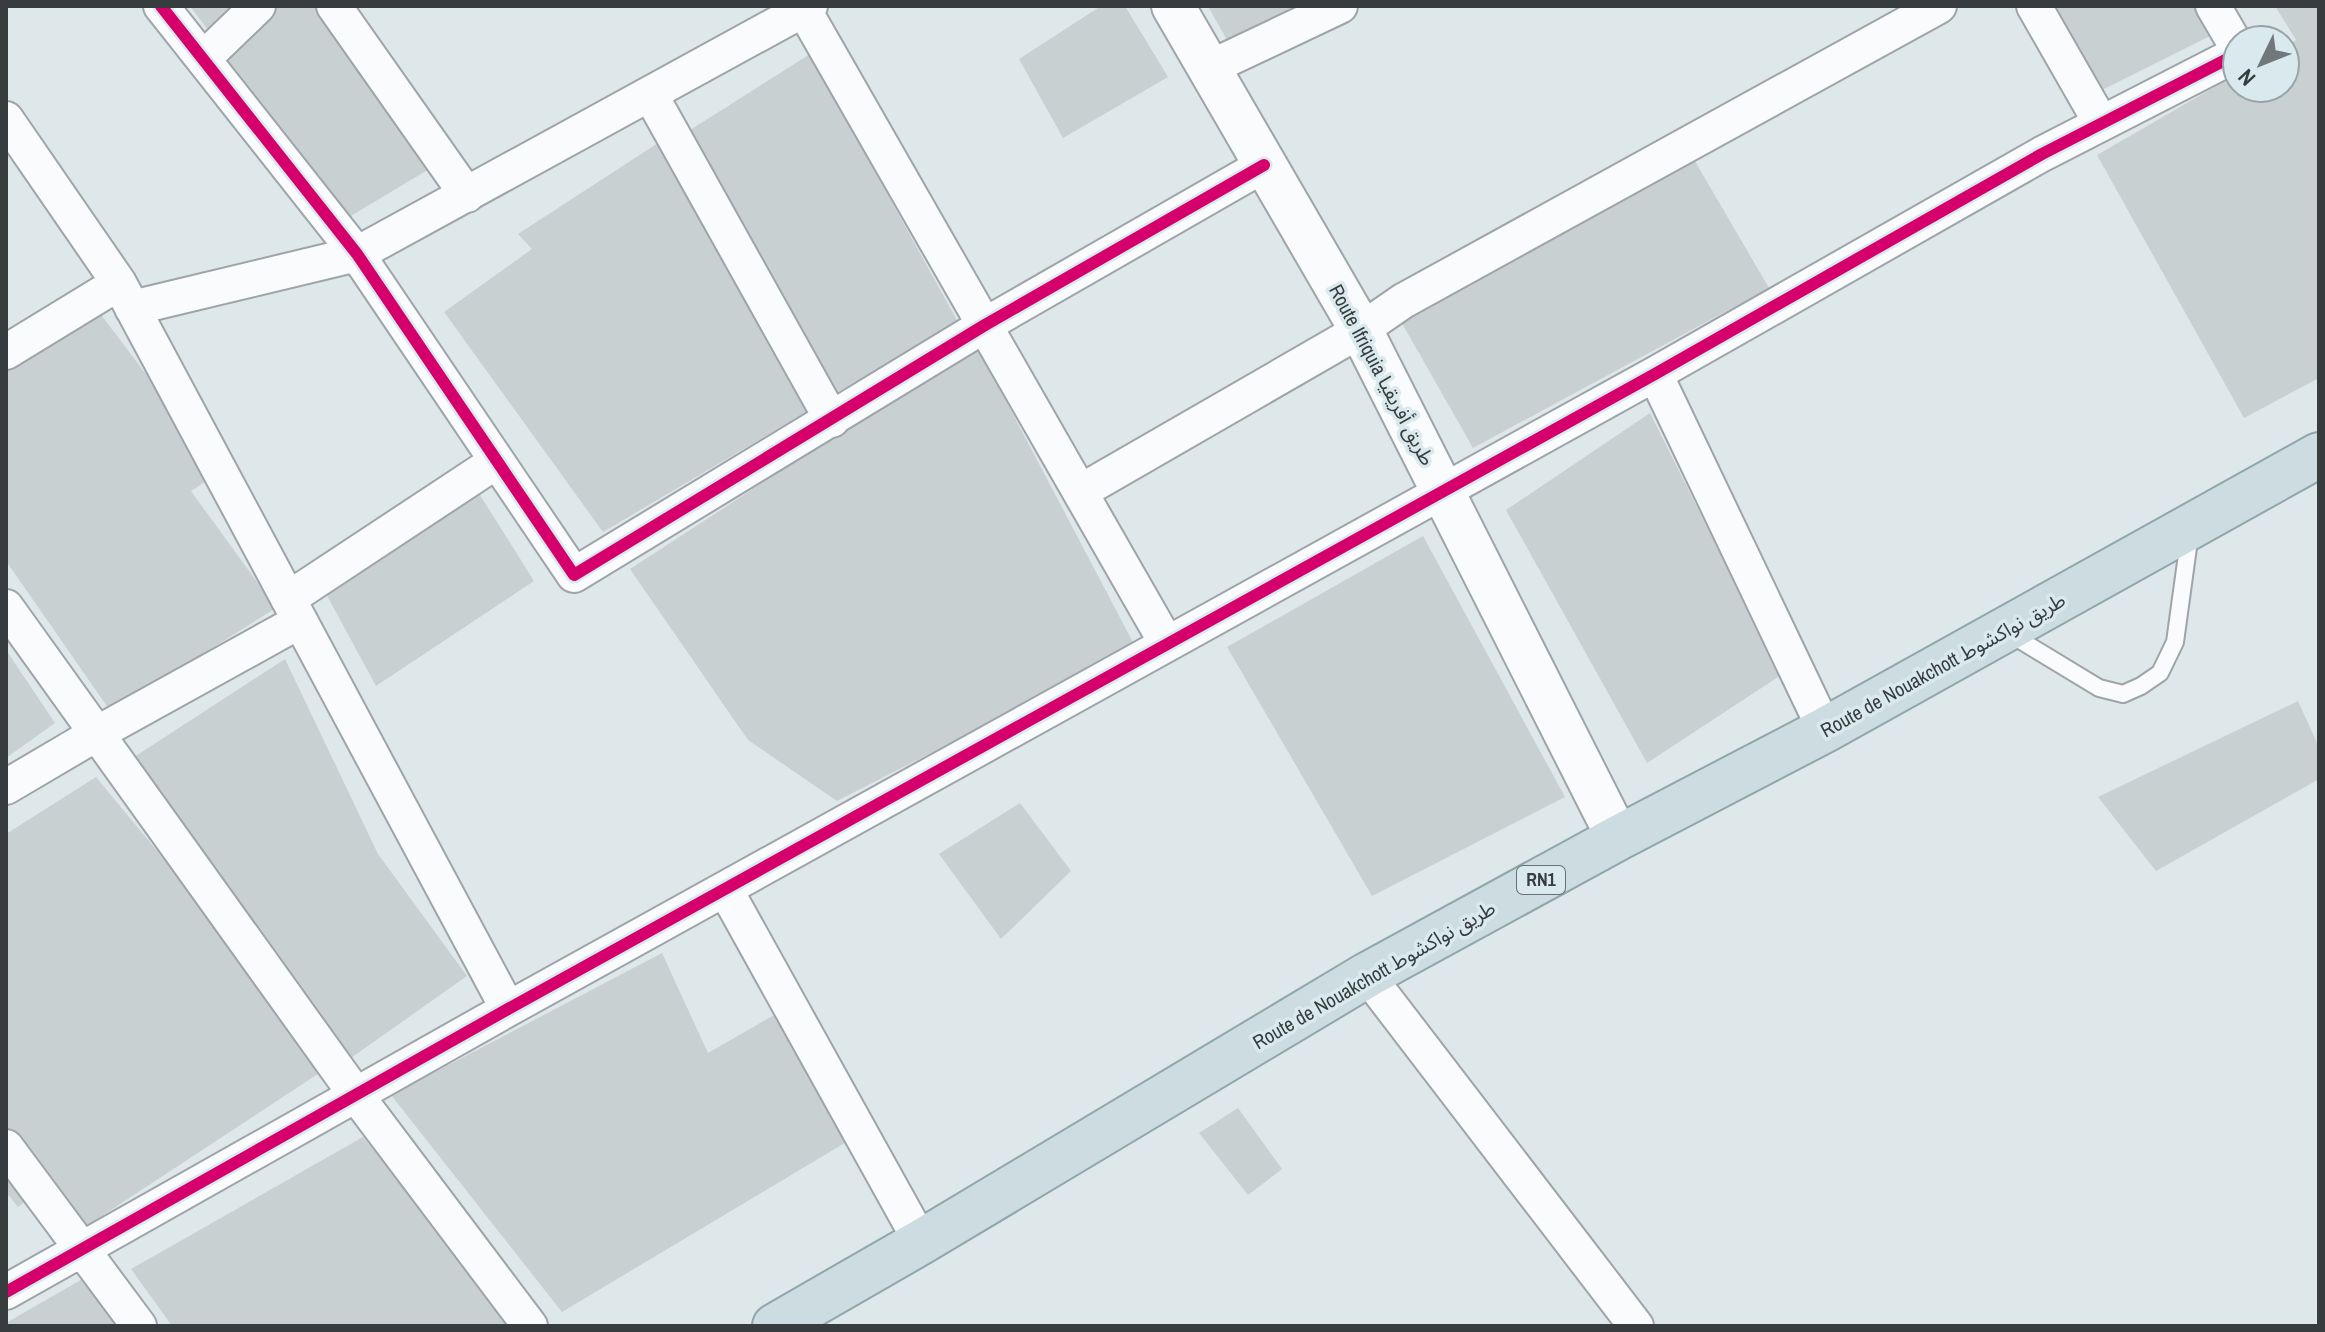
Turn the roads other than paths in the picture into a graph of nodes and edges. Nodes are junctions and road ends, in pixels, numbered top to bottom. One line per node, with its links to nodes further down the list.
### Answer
1 (161, 6): 11 (street)
2 (258, 6): 11 (street)
3 (334, 6): 18 (street)
4 (1173, 6): 13 (street, Route Ifriquia طريق أفريقيا)
5 (1340, 6): 13 (street)
6 (1939, 6): 22 (street)
7 (2034, 6): 16 (street)
8 (2213, 6): 10 (street)
9 (807, 8): 14 (street); 21 (street)
10 (2224, 24)
11 (203, 59): 19 (street)
12 (2221, 62): 16 (street)
13 (1209, 68): 17 (street, Route Ifriquia طريق أفريقيا)
14 (650, 94): 18 (street); 25 (street)
15 (6, 119): 20 (street)
16 (2101, 123): 24 (street)
17 (1264, 165): 21 (street); 22 (street, Route Ifriquia طريق أفريقيا)
18 (467, 195): 19 (street)
19 (357, 254): 20 (street); 27 (street)
20 (126, 296): 23 (street); 32 (street)
21 (985, 325): 25 (street); 28 (street)
22 (1361, 330): 28 (street); 29 (street, Route Ifriquia طريق أفريقيا)
23 (6, 352)
24 (1655, 374): 29 (street); 35 (street)
25 (832, 420): 27 (street)
26 (2319, 455): 30 (highway, Route de Nouakchott طريق نواكشوط / RN1)
27 (497, 461): 32 (street)
28 (1080, 492): 34 (street)
29 (1443, 492): 34 (street); 38 (street, Route Ifriquia طريق أفريقيا)
30 (2191, 526): 33 (highway, Route de Nouakchott طريق نواكشوط / RN1); 33 (lane)
31 (6, 607): 36 (street)
32 (294, 610): 36 (street); 41 (street)
33 (2005, 631): 35 (highway, Route de Nouakchott طريق نواكشوط / RN1)
34 (1167, 644): 39 (street)
35 (1825, 730): 38 (highway, Route de Nouakchott طريق نواكشوط / RN1)
36 (96, 734): 37 (street); 42 (street)
37 (6, 787)
38 (1618, 838): 40 (highway, Route de Nouakchott طريق نواكشوط / RN1)
39 (725, 889): 41 (street); 44 (street)
40 (1367, 975): 44 (highway, Route de Nouakchott طريق نواكشوط / RN1); 50 (street)
41 (508, 1009): 42 (street)
42 (356, 1095): 45 (street); 48 (street)
43 (6, 1147): 45 (street)
44 (921, 1242): 49 (highway, Route de Nouakchott طريق نواكشوط / RN1)
45 (81, 1248): 46 (street); 47 (street)
46 (6, 1292)
47 (139, 1326)
48 (530, 1326)
49 (775, 1326)
50 (1636, 1326)

